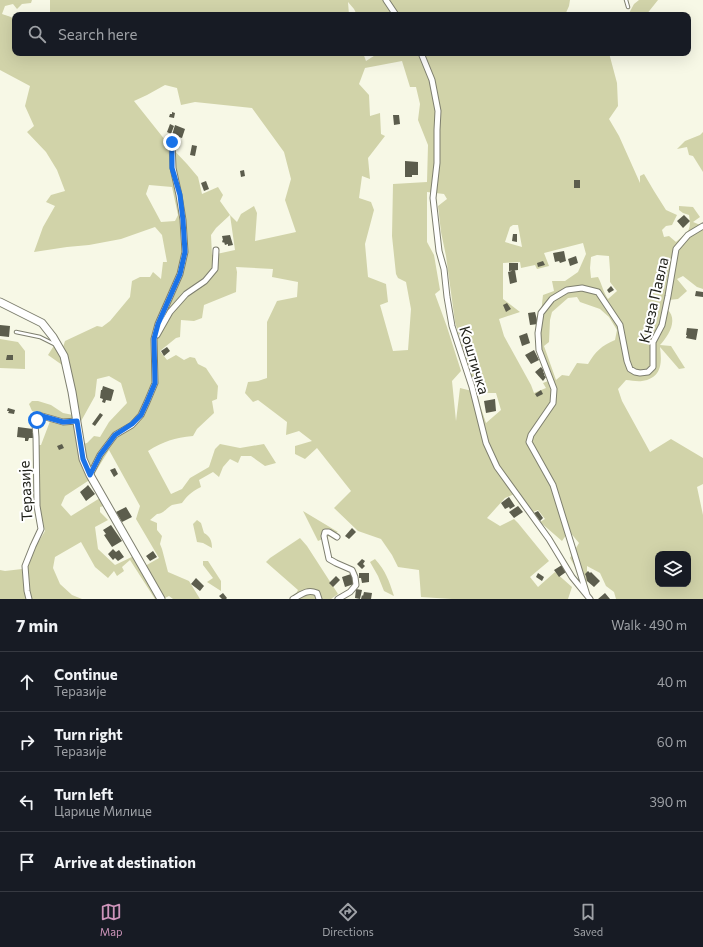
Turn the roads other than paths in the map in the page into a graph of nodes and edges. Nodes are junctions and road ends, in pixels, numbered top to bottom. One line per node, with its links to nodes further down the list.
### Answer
1 (386, 0): 4 (street)
2 (626, 0): 3 (lane)
3 (628, 7)
4 (394, 12)
5 (423, 56): 16 (street, Коштичка)
6 (172, 142): 11 (street)
7 (703, 226): 16 (street, Кнеза Павла)
8 (216, 250): 11 (street)
9 (0, 302): 12 (street)
10 (16, 332): 12 (lane)
11 (154, 339): 14 (street)
12 (58, 346): 13 (street)
13 (77, 421): 14 (street); 17 (street, Теразије)
14 (90, 475): 18 (street)
15 (338, 537): 21 (street)
16 (589, 597)
17 (29, 599)
18 (161, 599)
19 (293, 599): 20 (street)
20 (319, 599)
21 (338, 599)

